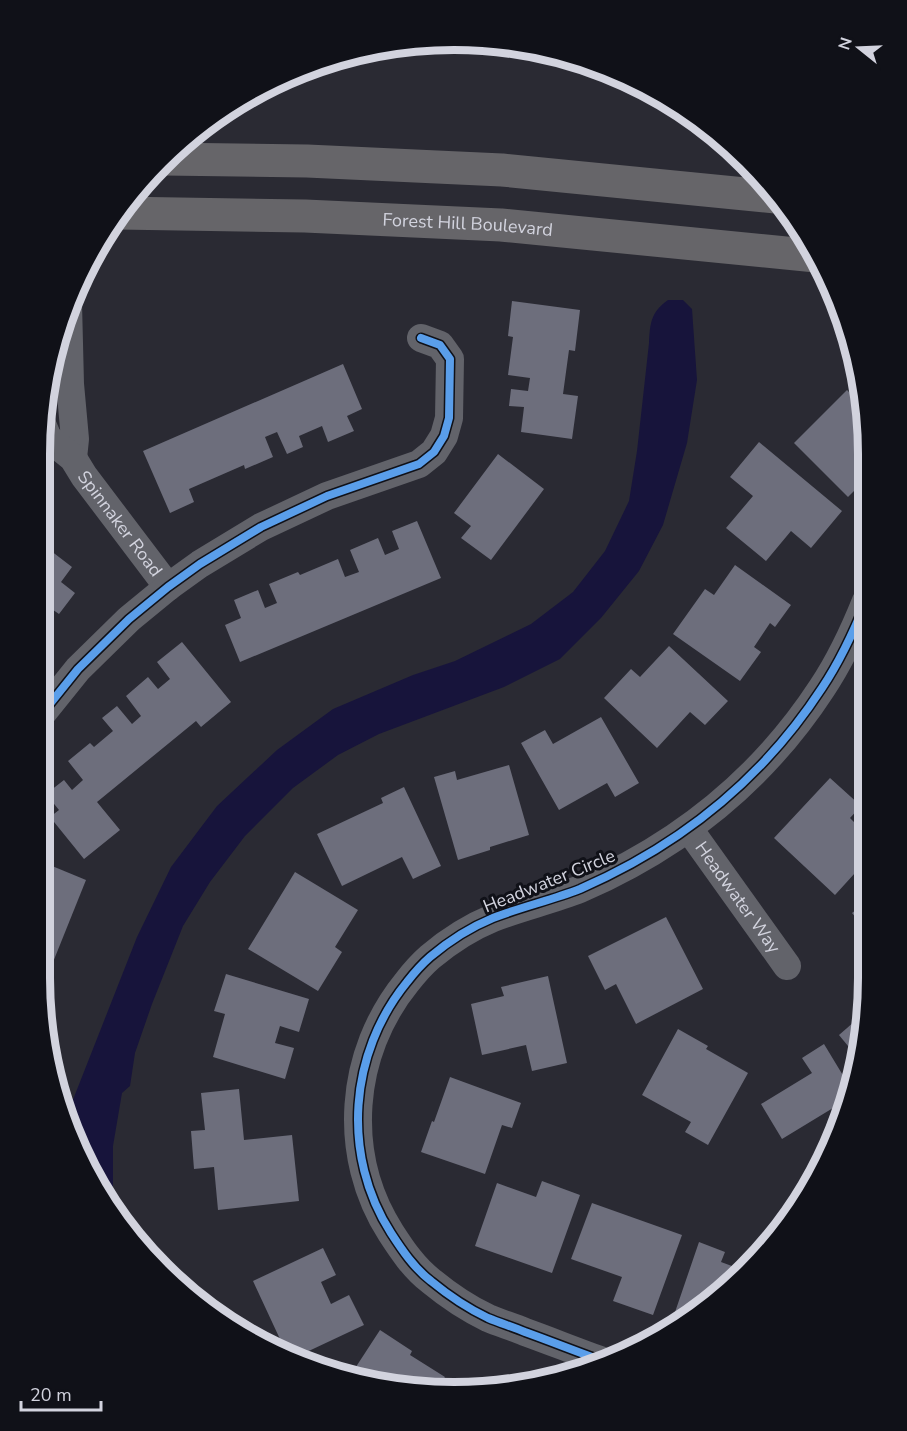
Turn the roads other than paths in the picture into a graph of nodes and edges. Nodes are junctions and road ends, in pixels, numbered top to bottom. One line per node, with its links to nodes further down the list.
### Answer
1 (177, 159): 2 (main road)
2 (764, 196)
3 (129, 213): 4 (main road, Forest Hill Boulevard)
4 (805, 255)
5 (69, 331): 8 (street, Spinnaker Road)
6 (421, 338): 9 (street)
7 (50, 440): 8 (street, Spinnaker Road)
8 (73, 458): 9 (street, Spinnaker Road)
9 (168, 587): 11 (street)
10 (858, 619): 12 (street, Headwater Circle)
11 (50, 704)
12 (689, 829): 13 (street, Headwater Way); 14 (street, Headwater Circle)
13 (787, 966)
14 (592, 1357)

